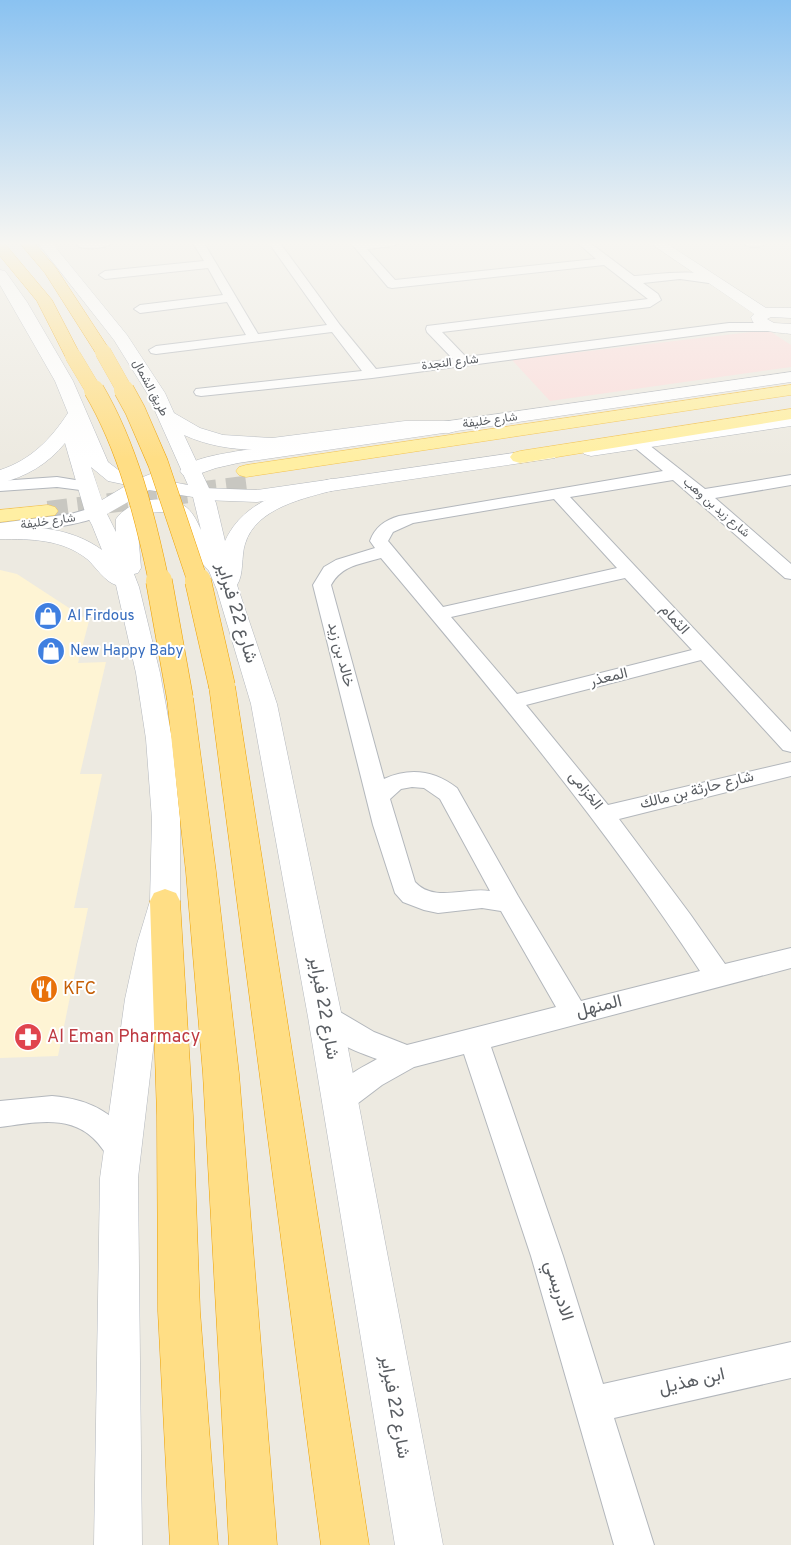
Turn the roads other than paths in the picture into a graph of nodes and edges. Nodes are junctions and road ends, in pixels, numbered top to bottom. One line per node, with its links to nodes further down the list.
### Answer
1 (26, 315): 20 (main road)
2 (52, 315): 73 (highway, bridge)
3 (79, 315): 74 (highway, شارع 22 فبراير, bridge)
4 (103, 315): 19 (main road, طريق الشمال)
5 (241, 315): 11 (street)
6 (326, 315): 10 (street)
7 (549, 315): 13 (street)
8 (762, 315): 9 (main road)
9 (776, 325): 13 (street, شارع النجدة)
10 (335, 328): 11 (street); 14 (street)
11 (254, 338): 12 (street)
12 (156, 350)
13 (463, 362): 14 (street, شارع النجدة)
14 (372, 374): 17 (street, شارع النجدة)
15 (791, 377): 22 (main road, شارع خليفة)
16 (791, 390): 18 (main road, شارع خليفة)
17 (201, 392)
18 (791, 403)
19 (165, 415): 22 (main road); 24 (main road, طريق الشمال)
20 (74, 418): 26 (main road); 29 (main road); 33 (main road)
21 (790, 420): 23 (main road); 25 (main road)
22 (449, 427): 27 (main road, شارع خليفة)
23 (639, 444): 25 (main road); 28 (street, شارع زيد بن وهب)
24 (182, 452): 26 (main road); 27 (main road, طريق الشمال); 34 (main road)
25 (520, 457): 31 (main road)
26 (99, 464): 34 (main road)
27 (190, 471): 34 (main road); 35 (main road, طريق الشمال)
28 (678, 474): 36 (street); 37 (street, شارع زيد بن وهب)
29 (0, 477)
30 (791, 480): 37 (street)
31 (331, 485): 35 (main road); 49 (main road)
32 (0, 486): 33 (street)
33 (88, 486): 34 (main road); 41 (main road)
34 (145, 490): 35 (main road); 40 (main road); 41 (main road)
35 (203, 494): 40 (main road, شارع 22 فبراير)
36 (558, 494): 45 (street); 47 (street, الثمام)
37 (702, 495): 46 (street, شارع زيد بن وهب)
38 (0, 500): 39 (main road, شارع خليفة)
39 (0, 516)
40 (209, 516): 49 (main road, شارع 22 فبراير)
41 (100, 520): 42 (street, شارع خليفة); 50 (main road)
42 (0, 528)
43 (0, 533): 50 (main road)
44 (791, 550): 46 (street)
45 (385, 551): 51 (street, الخزامى); 56 (street, خالد بن زيد)
46 (770, 554): 48 (street, شارع زيد بن وهب)
47 (630, 571): 51 (street); 52 (street, الثمام)
48 (791, 574)
49 (224, 580): 50 (main road); 63 (main road, شارع 22 فبراير)
50 (130, 597): 58 (main road)
51 (438, 614): 53 (street, الخزامى)
52 (705, 654): 53 (street, المعذر); 54 (street, الثمام)
53 (513, 702): 57 (street, الخزامى)
54 (791, 745)
55 (791, 769): 57 (street, شارع حارثة بن مالك)
56 (378, 797): 59 (street, خالد بن زيد); 59 (street)
57 (604, 814): 61 (street, الخزامى)
58 (165, 901): 68 (main road); 72 (highway)
59 (509, 903): 62 (street)
60 (791, 958): 61 (street, المنهل)
61 (719, 978): 62 (street, المنهل)
62 (574, 1014): 64 (street, المنهل)
63 (325, 1017): 65 (street); 66 (main road, شارع 22 فبراير)
64 (474, 1040): 65 (street, المنهل); 70 (street, الادريسي)
65 (407, 1057): 66 (street, المنهل)
66 (339, 1101): 75 (main road, شارع 22 فبراير)
67 (0, 1114): 68 (street)
68 (121, 1150): 71 (main road)
69 (791, 1360): 70 (street, ابن هذيل)
70 (592, 1405): 76 (street, الادريسي)
71 (118, 1545)
72 (194, 1545)
73 (253, 1545)
74 (345, 1545)
75 (419, 1545)
76 (634, 1545)

